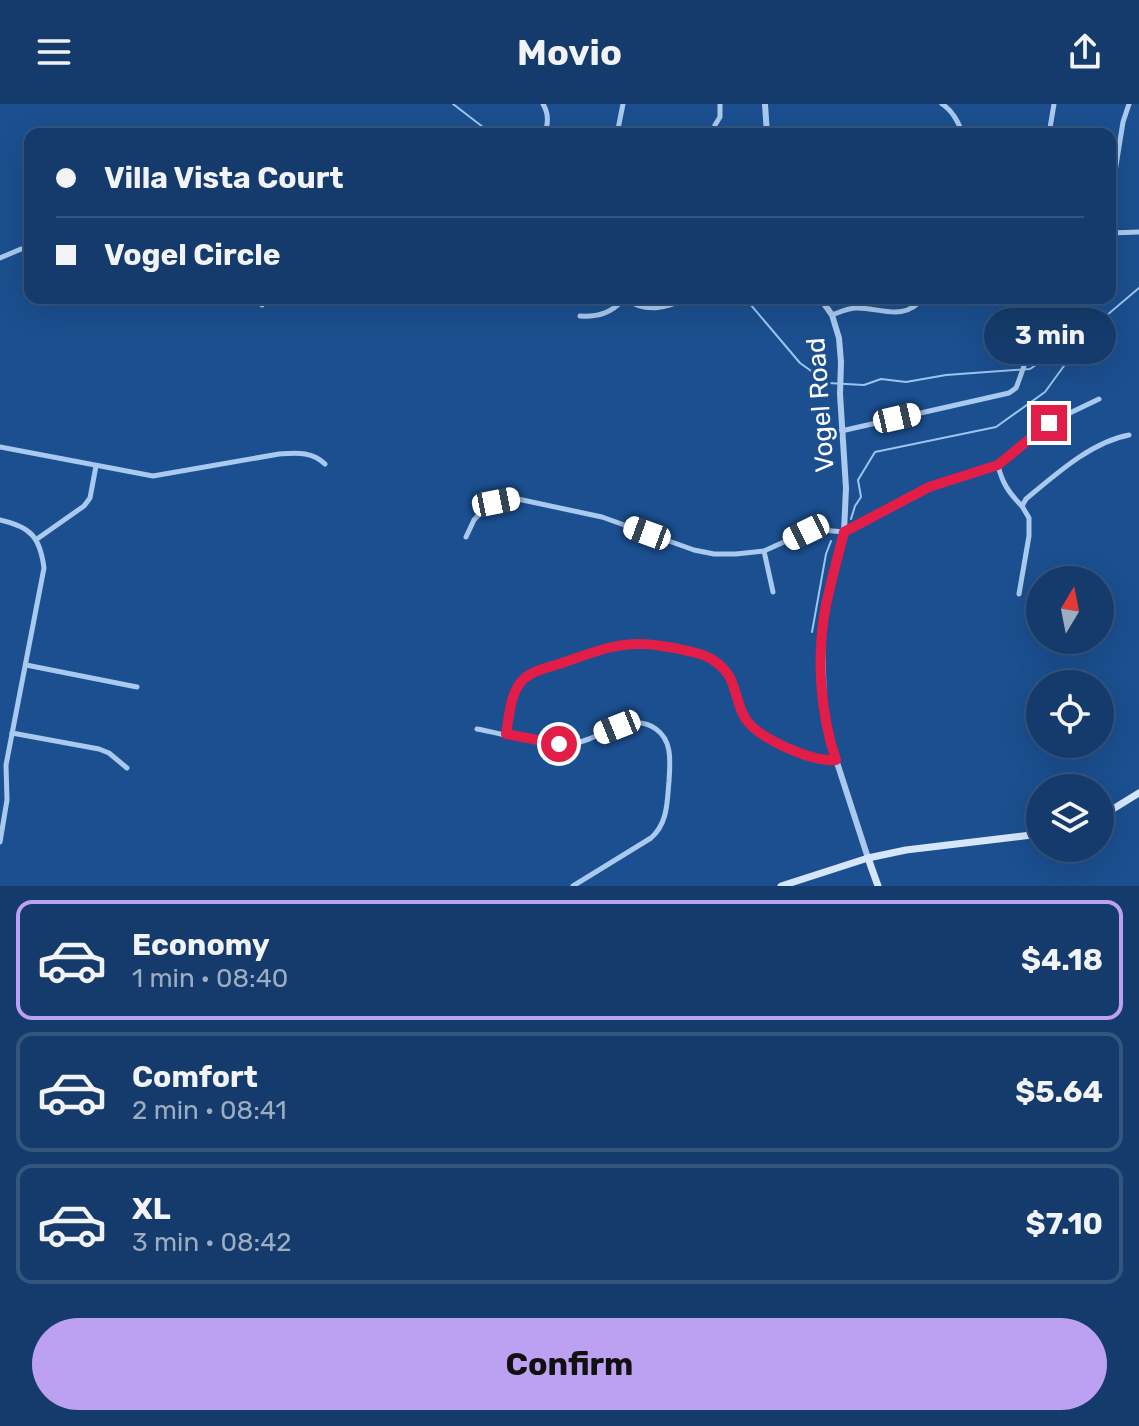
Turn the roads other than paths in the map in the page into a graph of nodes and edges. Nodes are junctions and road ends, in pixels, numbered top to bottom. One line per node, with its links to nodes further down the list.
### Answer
1 (543, 104): 9 (street)
2 (623, 104): 10 (street)
3 (720, 104): 8 (street)
4 (765, 104): 11 (street)
5 (942, 104): 12 (street)
6 (1054, 104): 13 (street)
7 (1129, 104): 14 (street)
8 (715, 125)
9 (547, 128)
10 (618, 128)
11 (767, 128)
12 (960, 128)
13 (1050, 128)
14 (1116, 166)
15 (1139, 232): 16 (street)
16 (1116, 233)
17 (24, 249): 18 (street)
18 (0, 258)
19 (618, 304): 27 (street)
20 (635, 304): 21 (street)
21 (673, 304)
22 (824, 304): 26 (street, Vogel Road)
23 (917, 304): 26 (street)
24 (1019, 304): 28 (street)
25 (1070, 304): 28 (street)
26 (832, 315): 30 (street, Vogel Road)
27 (580, 316)
28 (1034, 343): 30 (street)
29 (1099, 399): 34 (street)
30 (841, 431): 38 (street, Vogel Road)
31 (1129, 435): 36 (street)
32 (0, 447): 35 (street)
33 (325, 464): 35 (street)
34 (998, 465): 36 (street); 38 (street)
35 (96, 466): 40 (street)
36 (1022, 506): 43 (street)
37 (0, 520): 40 (street)
38 (844, 532): 41 (street); 49 (street, Vogel Road)
39 (466, 537): 41 (street)
40 (37, 539): 44 (street)
41 (764, 551): 42 (street)
42 (773, 592)
43 (1019, 594)
44 (26, 665): 45 (street); 47 (street)
45 (137, 687)
46 (477, 729): 48 (street)
47 (12, 733): 50 (street); 54 (street)
48 (506, 734): 49 (street); 56 (street)
49 (836, 760): 55 (street, Vogel Road)
50 (127, 768)
51 (1139, 793): 52 (main road)
52 (1114, 808)
53 (1026, 836): 55 (main road)
54 (0, 842)
55 (868, 858): 57 (main road); 58 (main road, Vogel Road)
56 (573, 886)
57 (781, 886)
58 (878, 886)

